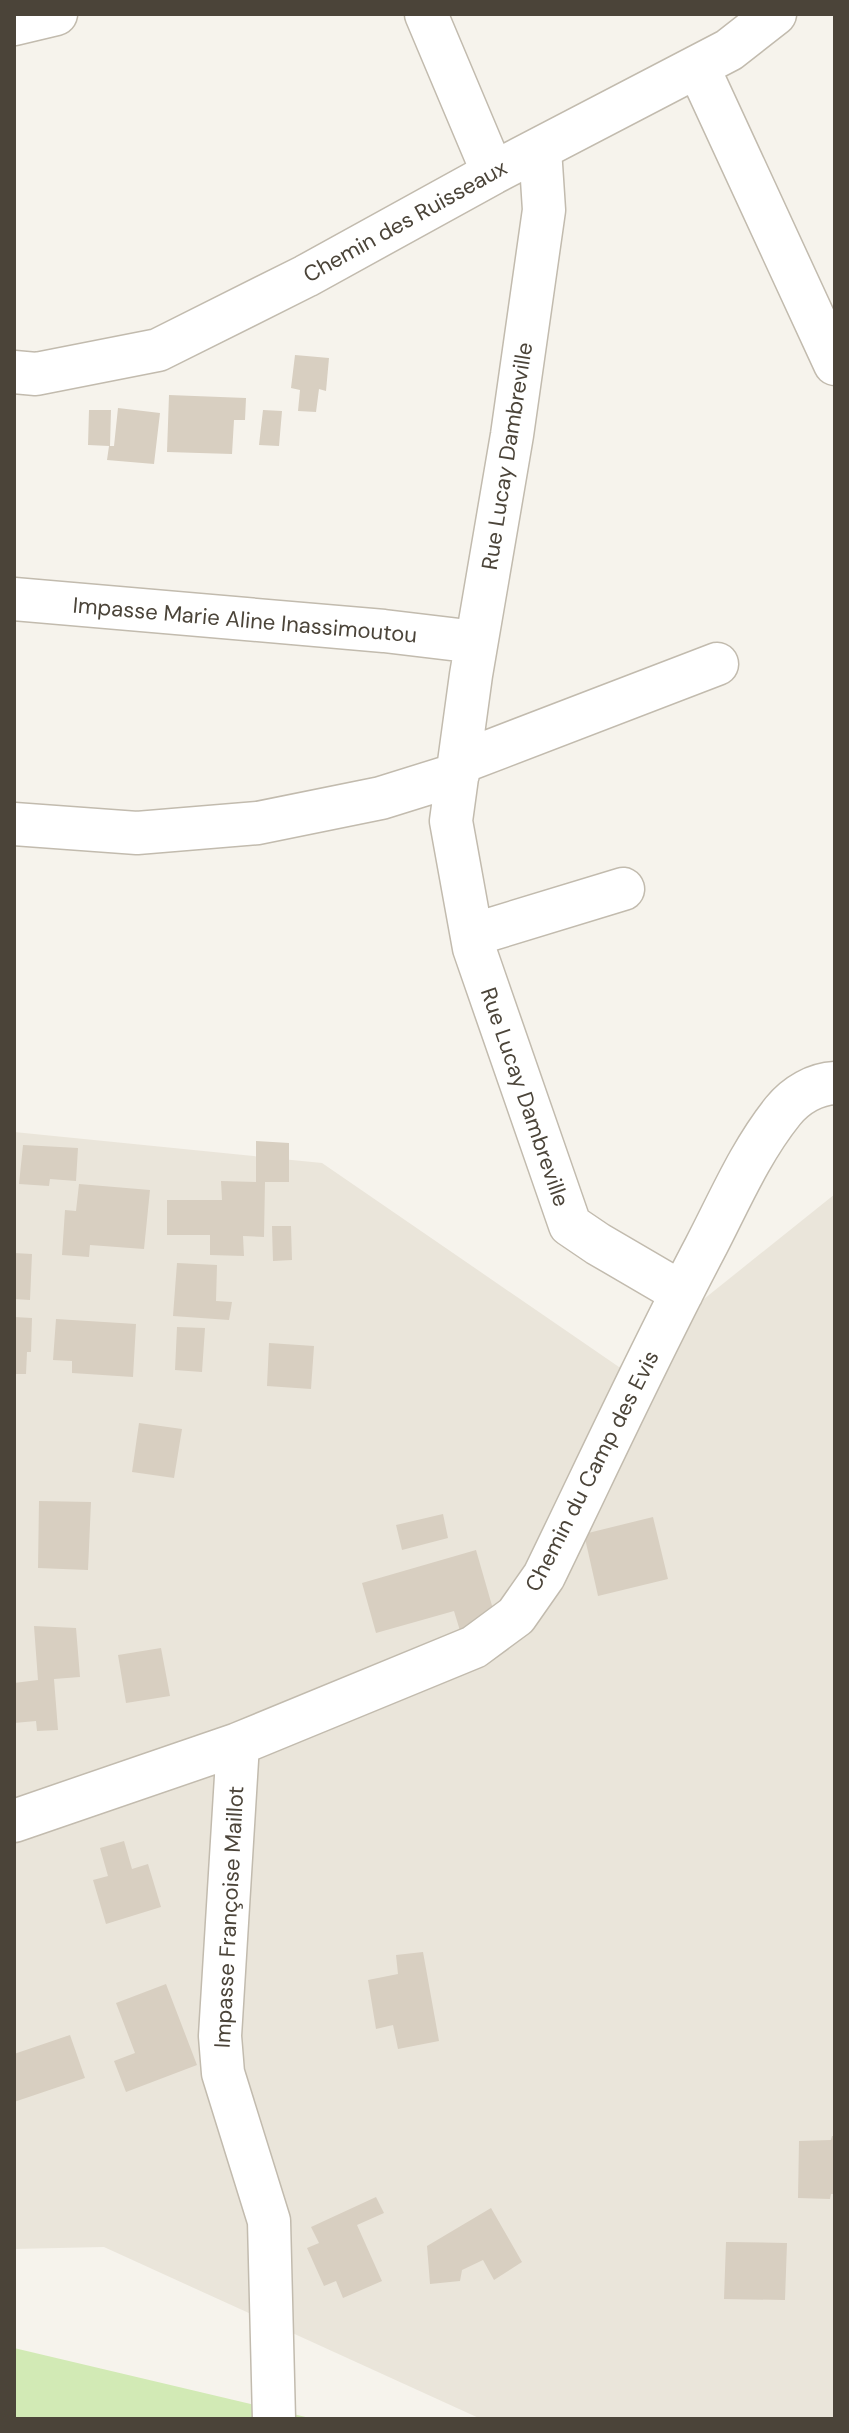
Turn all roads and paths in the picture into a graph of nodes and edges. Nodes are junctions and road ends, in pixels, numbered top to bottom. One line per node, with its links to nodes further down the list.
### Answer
1 (56, 14): 4 (street)
2 (426, 14): 7 (street)
3 (775, 14): 5 (street, Chemin des Ruisseaux)
4 (14, 24)
5 (698, 67): 6 (street, Chemin des Ruisseaux); 8 (street)
6 (540, 149): 7 (street, Chemin des Ruisseaux); 11 (street, Rue Lucay Dambreville)
7 (493, 173): 9 (street, Chemin des Ruisseaux)
8 (835, 364)
9 (14, 372)
10 (14, 599): 11 (street, Impasse Marie Aline Inassimoutou)
11 (476, 642): 13 (street, Rue Lucay Dambreville)
12 (717, 664): 13 (street)
13 (458, 768): 14 (street); 16 (street, Rue Lucay Dambreville)
14 (14, 824)
15 (623, 889): 16 (street)
16 (472, 935): 18 (street, Rue Lucay Dambreville)
17 (835, 1083): 18 (street, Chemin du Camp des Evis)
18 (682, 1293): 19 (street, Chemin du Camp des Evis)
19 (238, 1744): 20 (street, Chemin du Camp des Evis); 21 (street, Impasse Françoise Maillot)
20 (14, 1821)
21 (274, 2419)

